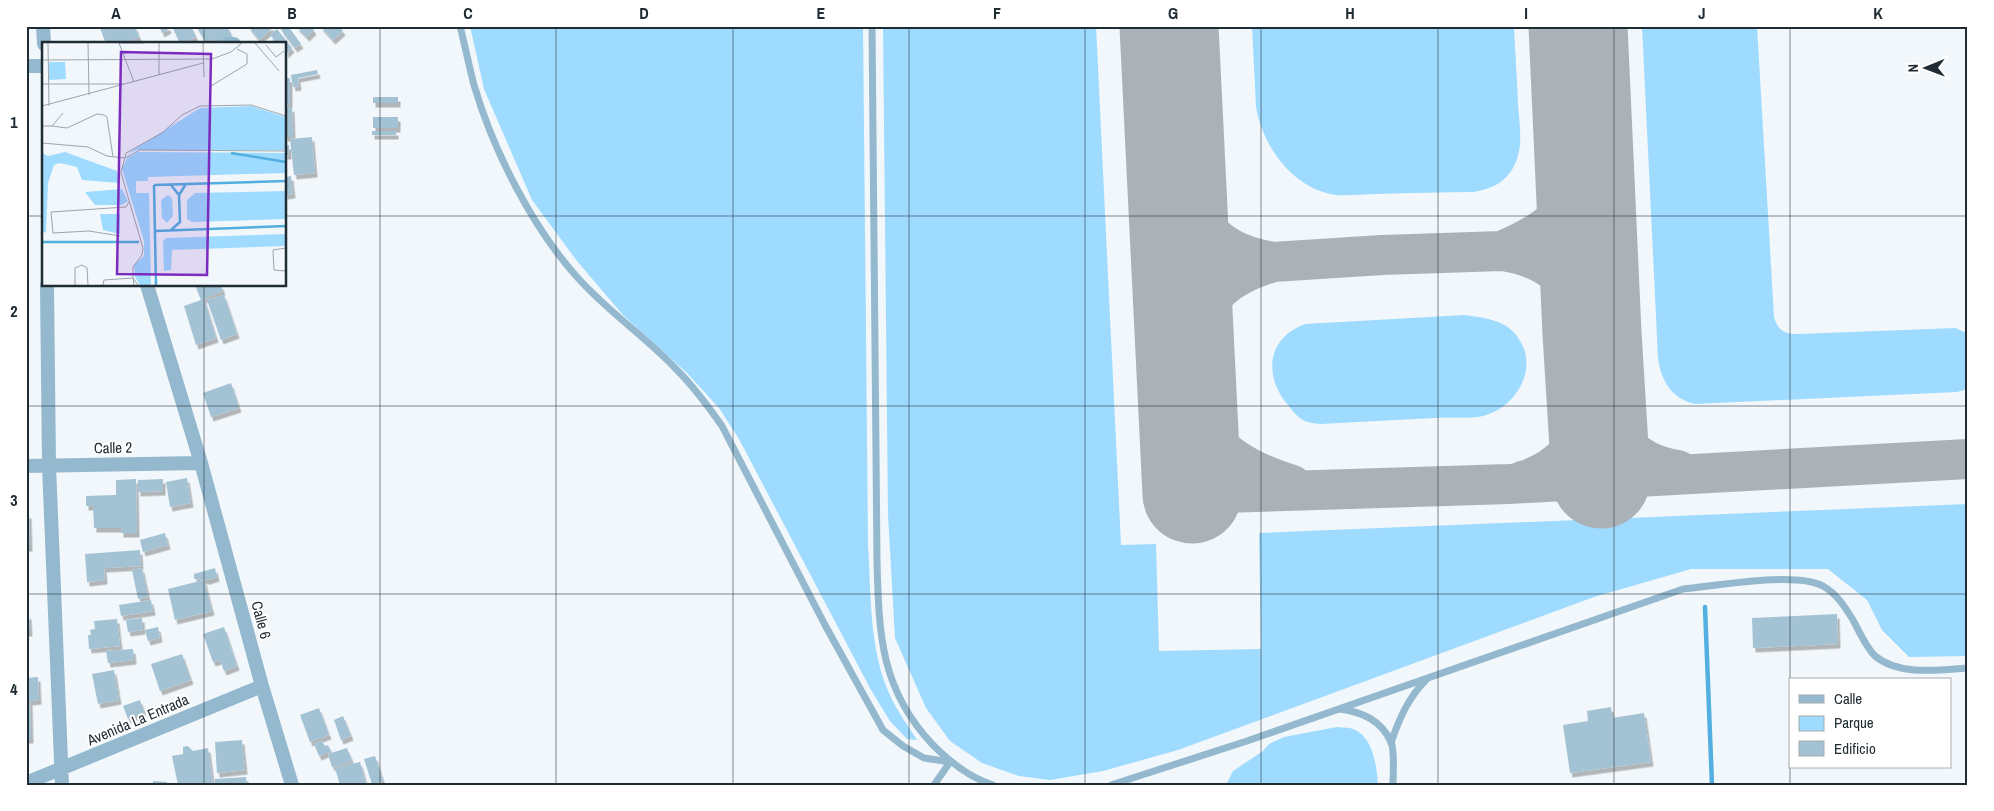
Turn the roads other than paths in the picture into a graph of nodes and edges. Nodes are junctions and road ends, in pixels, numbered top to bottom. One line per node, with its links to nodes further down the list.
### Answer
1 (43, 26): 4 (street)
2 (460, 26): 17 (lane)
3 (872, 26): 17 (lane)
4 (44, 42)
5 (26, 66): 6 (street)
6 (42, 66)
7 (47, 286): 11 (street)
8 (147, 286): 9 (street, Calle 6)
9 (201, 463): 11 (street, Calle 2); 14 (street, Calle 6)
10 (26, 466): 11 (street, Calle 2)
11 (49, 466): 18 (street)
12 (1968, 668): 13 (lane)
13 (1427, 679): 15 (lane); 16 (lane)
14 (262, 686): 18 (street, Avenida La Entrada); 20 (street, Calle 6)
15 (1338, 709): 16 (lane); 24 (lane)
16 (1391, 742): 25 (lane)
17 (950, 762): 22 (lane); 23 (lane)
18 (60, 770): 19 (street, Avenida La Entrada); 21 (street)
19 (26, 783)
20 (290, 783)
21 (62, 785)
22 (934, 785)
23 (993, 785)
24 (1111, 785)
25 (1393, 785)

